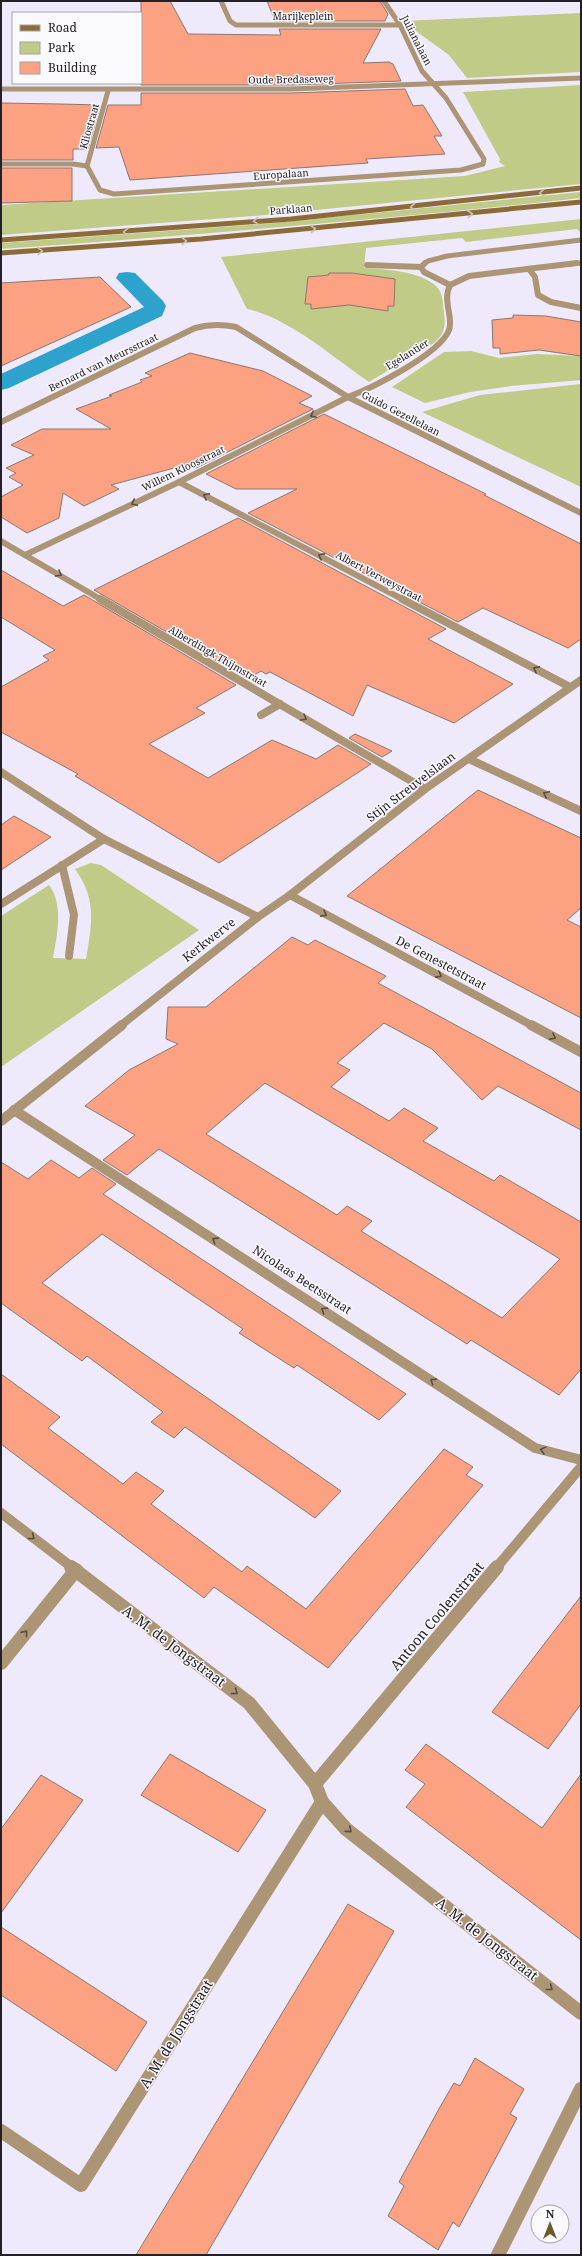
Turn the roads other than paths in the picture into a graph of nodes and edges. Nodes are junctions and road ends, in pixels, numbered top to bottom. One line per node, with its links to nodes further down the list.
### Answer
1 (221, 1): 3 (street, Marijkeplein)
2 (384, 1): 3 (street, Julianalaan)
3 (400, 25): 5 (street, Julianalaan)
4 (581, 78): 5 (street, Oude Bredaseweg)
5 (435, 86): 7 (street, Oude Bredaseweg); 9 (street, Europalaan)
6 (1, 89): 7 (street, Oude Bredaseweg)
7 (108, 91): 9 (street, Kliostraat)
8 (1, 164): 9 (street)
9 (87, 166)
10 (581, 188): 12 (street, Parklaan, one-way to 12)
11 (581, 202): 14 (street, Parklaan, one-way to 11)
12 (1, 240)
13 (581, 240): 17 (street)
14 (1, 254)
15 (581, 264): 18 (street)
16 (367, 265): 17 (street)
17 (421, 267): 19 (street)
18 (529, 269): 19 (street); 20 (street)
19 (450, 285): 22 (street, Egelantier)
20 (581, 308)
21 (216, 324): 22 (street, Guido Gezellelaan); 23 (street, Bernard van Meursstraat)
22 (348, 397): 24 (street, Willem Kloosstraat, one-way to 24); 25 (street, Guido Gezellelaan)
23 (1, 422)
24 (180, 482): 27 (street, Willem Kloosstraat, one-way to 27); 29 (street, Albert Verweystraat, one-way to 24)
25 (581, 513)
26 (1, 541): 27 (street, Alberdingk Thijmstraat)
27 (25, 555): 30 (street, Alberdingk Thijmstraat, one-way to 30)
28 (581, 680): 29 (street, Stijn Streuvelslaan)
29 (570, 687): 32 (street, Stijn Streuvelslaan)
30 (280, 704): 31 (street); 34 (street, Alberdingk Thijmstraat, one-way to 34)
31 (261, 715)
32 (469, 759): 34 (street, Stijn Streuvelslaan); 35 (street, one-way to 32)
33 (1, 772): 36 (street, Kerkwerve)
34 (425, 789): 38 (street, Stijn Streuvelslaan)
35 (581, 811)
36 (104, 839): 37 (street); 40 (street, Kerkwerve)
37 (62, 865): 39 (street); 41 (street)
38 (290, 895): 40 (street, Stijn Streuvelslaan); 42 (street, De Genestetstraat, one-way to 42)
39 (1, 904)
40 (258, 917): 43 (street, Kerkwerve)
41 (69, 956)
42 (581, 1052)
43 (14, 1110): 44 (street, Kerkwerve); 45 (street, Nicolaas Beetsstraat, one-way to 43)
44 (1, 1121)
45 (581, 1460)
46 (581, 1467): 50 (street, Antoon Coolenstraat)
47 (1, 1513): 48 (street, A. M. de Jongstraat, one-way to 48)
48 (76, 1570): 49 (street, one-way to 48); 50 (street, A. M. de Jongstraat, one-way to 50)
49 (1, 1663)
50 (315, 1784): 51 (street, A. M. de Jongstraat)
51 (322, 1802): 52 (street, A. M. de Jongstraat, one-way to 52); 54 (street, A. M. de Jongstraat)
52 (581, 2012)
53 (581, 2090): 55 (street)
54 (1, 2131)
55 (498, 2255)

